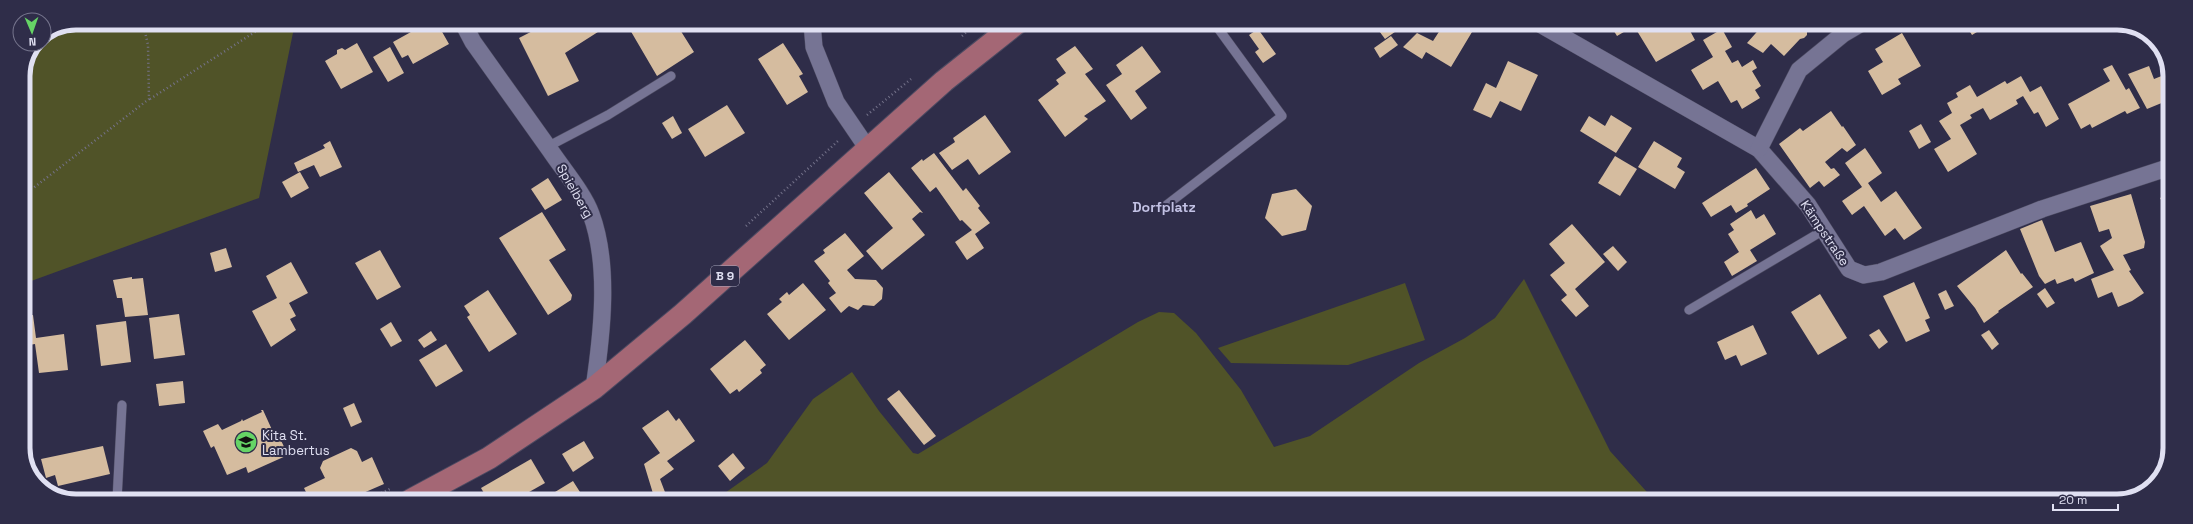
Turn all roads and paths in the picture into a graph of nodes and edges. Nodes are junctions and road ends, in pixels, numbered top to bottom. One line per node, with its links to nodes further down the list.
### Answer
1 (145, 30): 13 (path)
2 (258, 30): 13 (path)
3 (467, 30): 15 (street, Spielberg)
4 (813, 30): 14 (street)
5 (970, 30): 10 (path)
6 (1009, 30): 16 (main road, B 9)
7 (1218, 30): 20 (lane)
8 (1551, 30): 17 (street, Kämpstraße)
9 (1850, 30): 17 (street)
10 (960, 38)
11 (671, 76): 15 (lane)
12 (913, 77): 14 (path)
13 (149, 99): 19 (path)
14 (854, 127): 16 (street); 21 (path)
15 (548, 147): 24 (street, Spielberg)
16 (868, 149): 24 (main road, B 9)
17 (1759, 149): 22 (street, Kämpstraße)
18 (2163, 169): 22 (street, Kämpstraße)
19 (30, 189)
20 (1164, 207)
21 (743, 228)
22 (1824, 230): 23 (lane)
23 (1689, 310)
24 (594, 388): 29 (main road, B 9)
25 (122, 405): 27 (lane)
26 (394, 487): 28 (path)
27 (117, 494)
28 (379, 494)
29 (422, 494)

